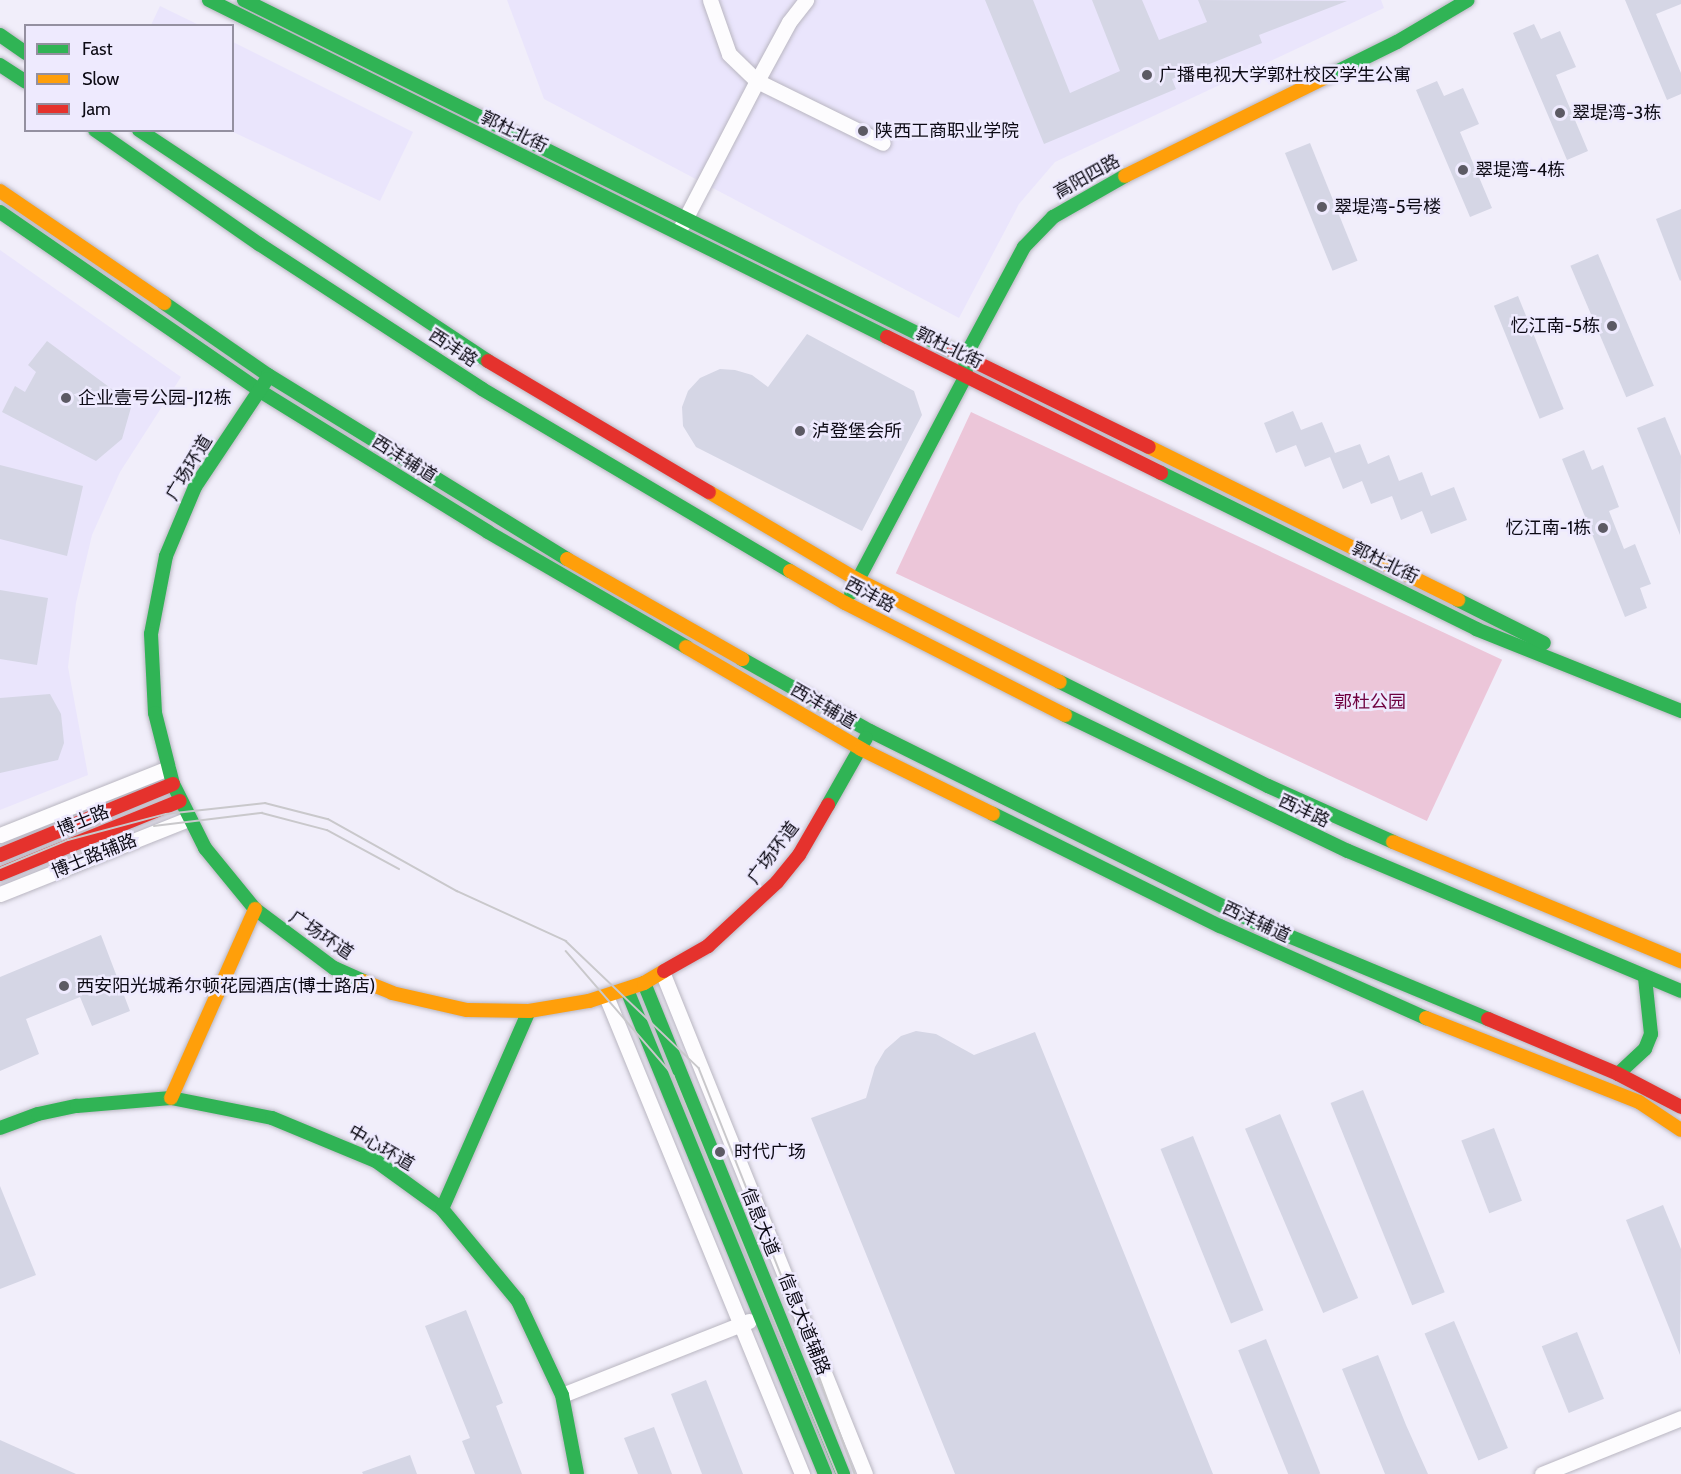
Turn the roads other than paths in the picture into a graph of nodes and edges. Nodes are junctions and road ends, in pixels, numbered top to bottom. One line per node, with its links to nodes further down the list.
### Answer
1 (209, 0): 17 (main road, 郭杜北街)
2 (244, 0): 16 (main road, 郭杜北街)
3 (710, 0): 10 (street)
4 (806, 0): 10 (street)
5 (1468, 0): 18 (main road, 高阳四路)
6 (0, 35): 7 (main road)
7 (24, 52)
8 (0, 65): 9 (main road)
9 (24, 81)
10 (757, 81): 13 (street); 16 (street)
11 (98, 132): 23 (main road, 西沣路)
12 (142, 132): 22 (main road, 西沣路)
13 (883, 143)
14 (0, 191): 19 (main road, 西沣辅道)
15 (0, 212): 21 (main road, 西沣辅道)
16 (686, 218): 17 (street); 18 (main road, 郭杜北街)
17 (678, 234): 20 (main road, 郭杜北街)
18 (965, 357): 20 (main road); 24 (main road, 郭杜北街)
19 (268, 375): 21 (main road, 广场环道); 26 (main road, 西沣辅道)
20 (966, 376): 22 (main road); 25 (main road, 郭杜北街)
21 (260, 391): 27 (main road, 西沣辅道); 28 (main road, 广场环道)
22 (858, 580): 23 (main road); 37 (main road, 西沣路)
23 (845, 603): 39 (main road, 西沣路)
24 (1681, 698)
25 (1681, 711)
26 (870, 731): 27 (main road, 广场环道); 45 (main road, 西沣辅道)
27 (861, 749): 38 (main road, 广场环道); 49 (main road, 西沣辅道)
28 (168, 768): 29 (main road, 广场环道); 32 (street)
29 (173, 784): 30 (main road, 广场环道); 33 (main road, 博士路)
30 (180, 801): 31 (main road, 广场环道); 34 (main road, 博士路)
31 (188, 819): 35 (street, 博士路辅路); 36 (main road, 广场环道)
32 (0, 835)
33 (0, 855)
34 (0, 874)
35 (0, 894)
36 (255, 909): 44 (main road, 广场环道); 46 (main road)
37 (1681, 961)
38 (663, 974): 40 (main road, 广场环道); 60 (street, 信息大道辅路)
39 (1645, 978): 42 (main road, 西沣路); 45 (main road)
40 (644, 983): 41 (main road, 广场环道); 51 (main road, 信息大道)
41 (627, 990): 43 (main road, 广场环道); 52 (main road, 信息大道)
42 (1681, 991)
43 (606, 996): 44 (main road, 广场环道); 53 (street)
44 (529, 1011): 50 (main road)
45 (1618, 1074): 47 (main road, 西沣辅道)
46 (171, 1098): 48 (main road, 中心环道); 50 (main road, 中心环道)
47 (1676, 1103)
48 (0, 1128)
49 (1681, 1130)
50 (442, 1209): 54 (main road, 中心环道)
51 (776, 1311): 52 (street); 59 (main road, 信息大道)
52 (761, 1317): 53 (street); 58 (main road, 信息大道)
53 (741, 1324): 54 (street); 57 (street)
54 (562, 1395): 56 (main road, 中心环道)
55 (1681, 1418): 61 (street)
56 (578, 1474)
57 (802, 1474)
58 (825, 1474)
59 (843, 1474)
60 (865, 1474)
61 (1542, 1474)

